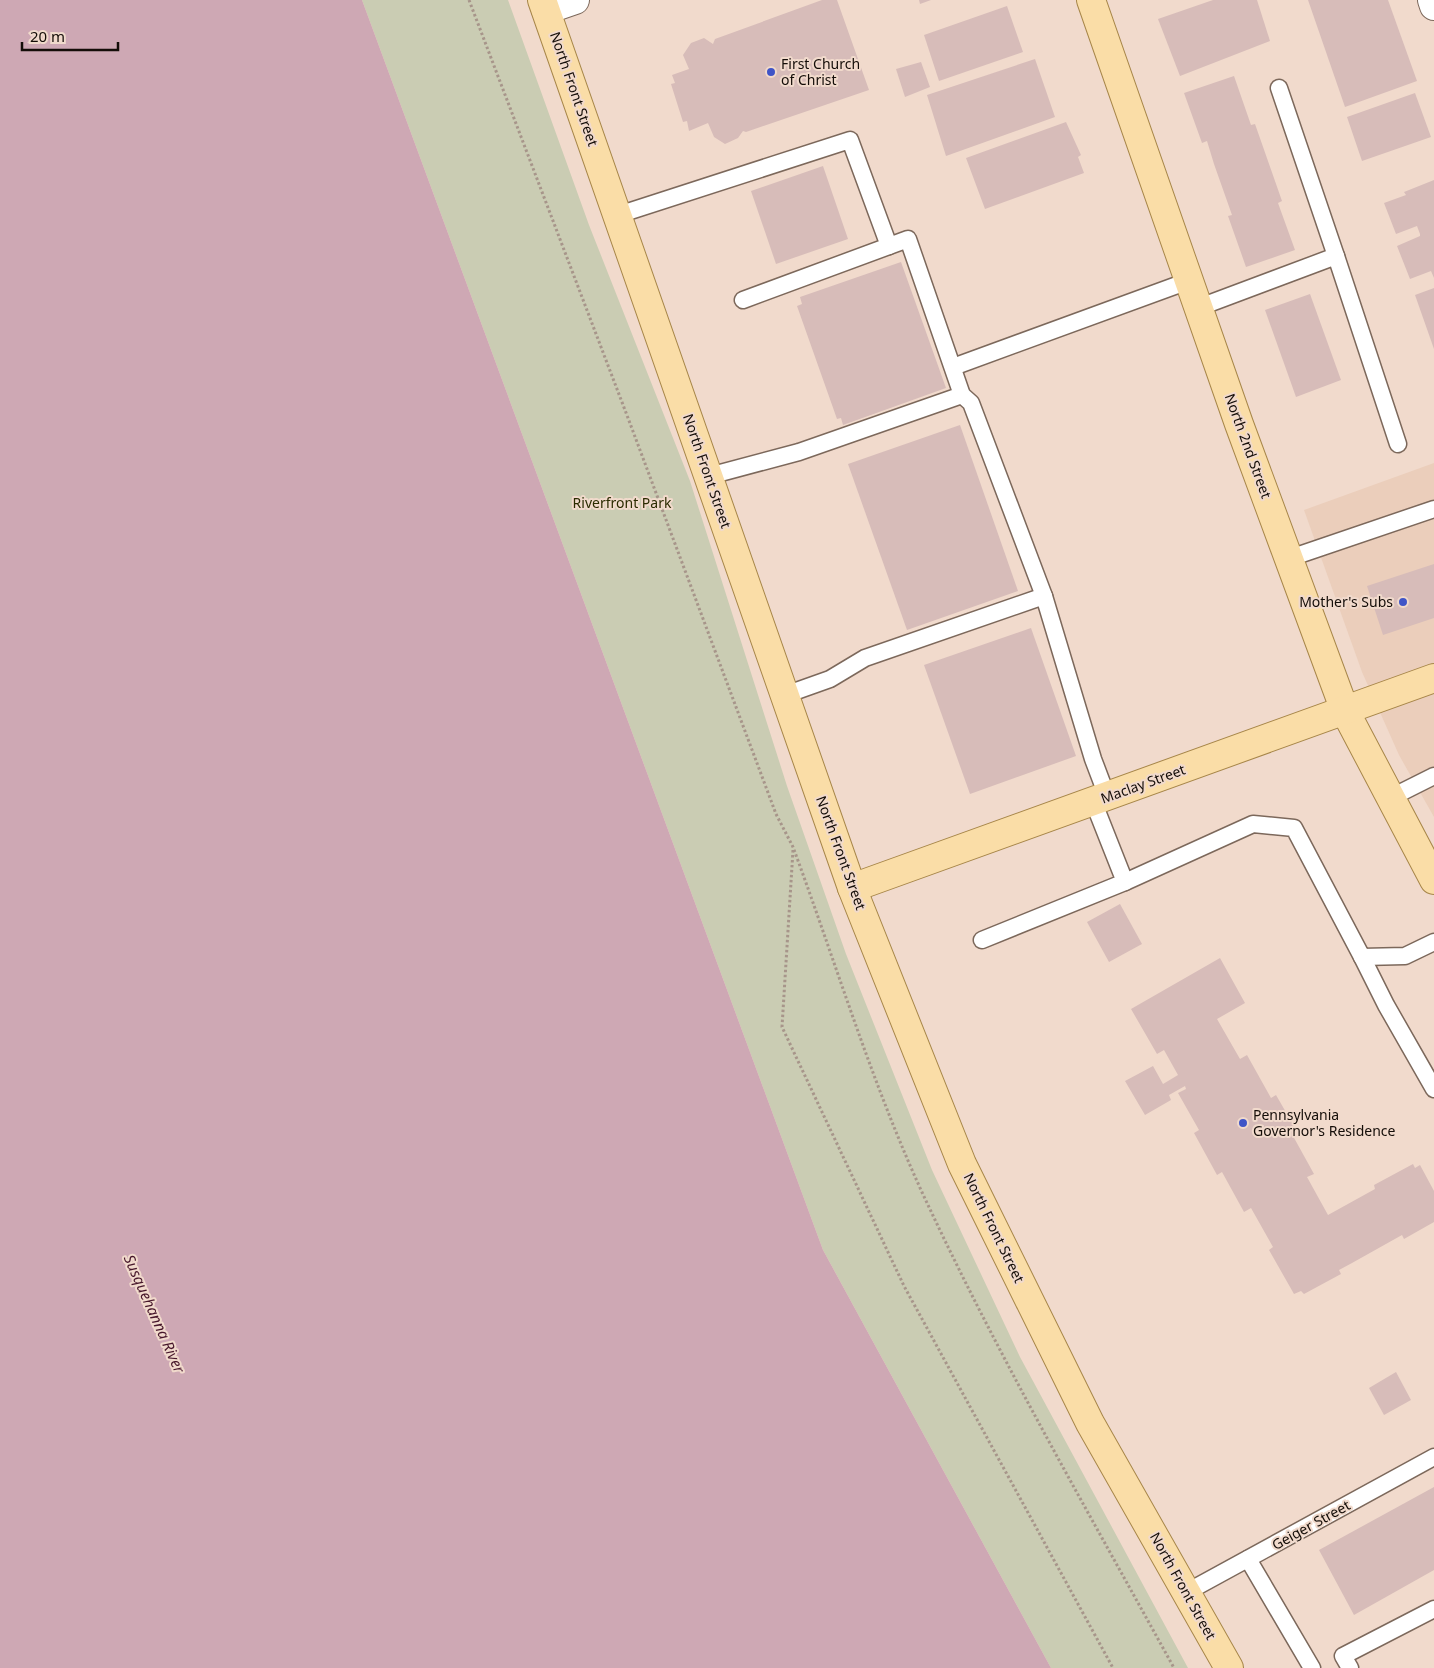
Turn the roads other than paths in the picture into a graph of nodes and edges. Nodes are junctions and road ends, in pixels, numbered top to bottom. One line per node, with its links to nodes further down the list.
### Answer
1 (576, 0): 4 (street)
2 (1091, 0): 10 (main road, North 2nd Street)
3 (1432, 0): 5 (street)
4 (544, 5): 7 (main road, North Front Street)
5 (1434, 6)
6 (1279, 88): 9 (lane)
7 (618, 215): 8 (lane); 16 (main road, North Front Street)
8 (889, 246): 11 (lane); 13 (lane)
9 (1336, 256): 12 (lane); 15 (lane)
10 (1191, 280): 12 (main road, North 2nd Street); 13 (lane)
11 (743, 300)
12 (1200, 307): 18 (main road, North 2nd Street)
13 (953, 367): 14 (lane)
14 (962, 395): 16 (lane); 19 (lane)
15 (1398, 444)
16 (709, 476): 21 (main road, North Front Street)
17 (1434, 509): 18 (lane)
18 (1290, 558): 22 (main road, North 2nd Street)
19 (1044, 596): 21 (lane); 25 (lane)
20 (1434, 678): 22 (main road, Maclay Street)
21 (785, 695): 28 (main road, North Front Street)
22 (1345, 712): 24 (main road, North 2nd Street); 25 (main road, Maclay Street)
23 (1434, 776): 24 (lane)
24 (1390, 798): 26 (main road, North 2nd Street)
25 (1100, 799): 27 (lane); 28 (main road, Maclay Street)
26 (1434, 880)
27 (1125, 882): 29 (lane); 31 (lane)
28 (852, 888): 35 (main road, North Front Street)
29 (982, 940)
30 (1434, 942): 31 (lane)
31 (1362, 957): 32 (lane)
32 (1434, 1089)
33 (1434, 1458): 34 (lane, Geiger Street)
34 (1248, 1559): 35 (lane, Geiger Street); 39 (lane)
35 (1188, 1592): 38 (main road, North Front Street)
36 (1434, 1609): 37 (lane)
37 (1347, 1662)
38 (1229, 1668)
39 (1312, 1668)

